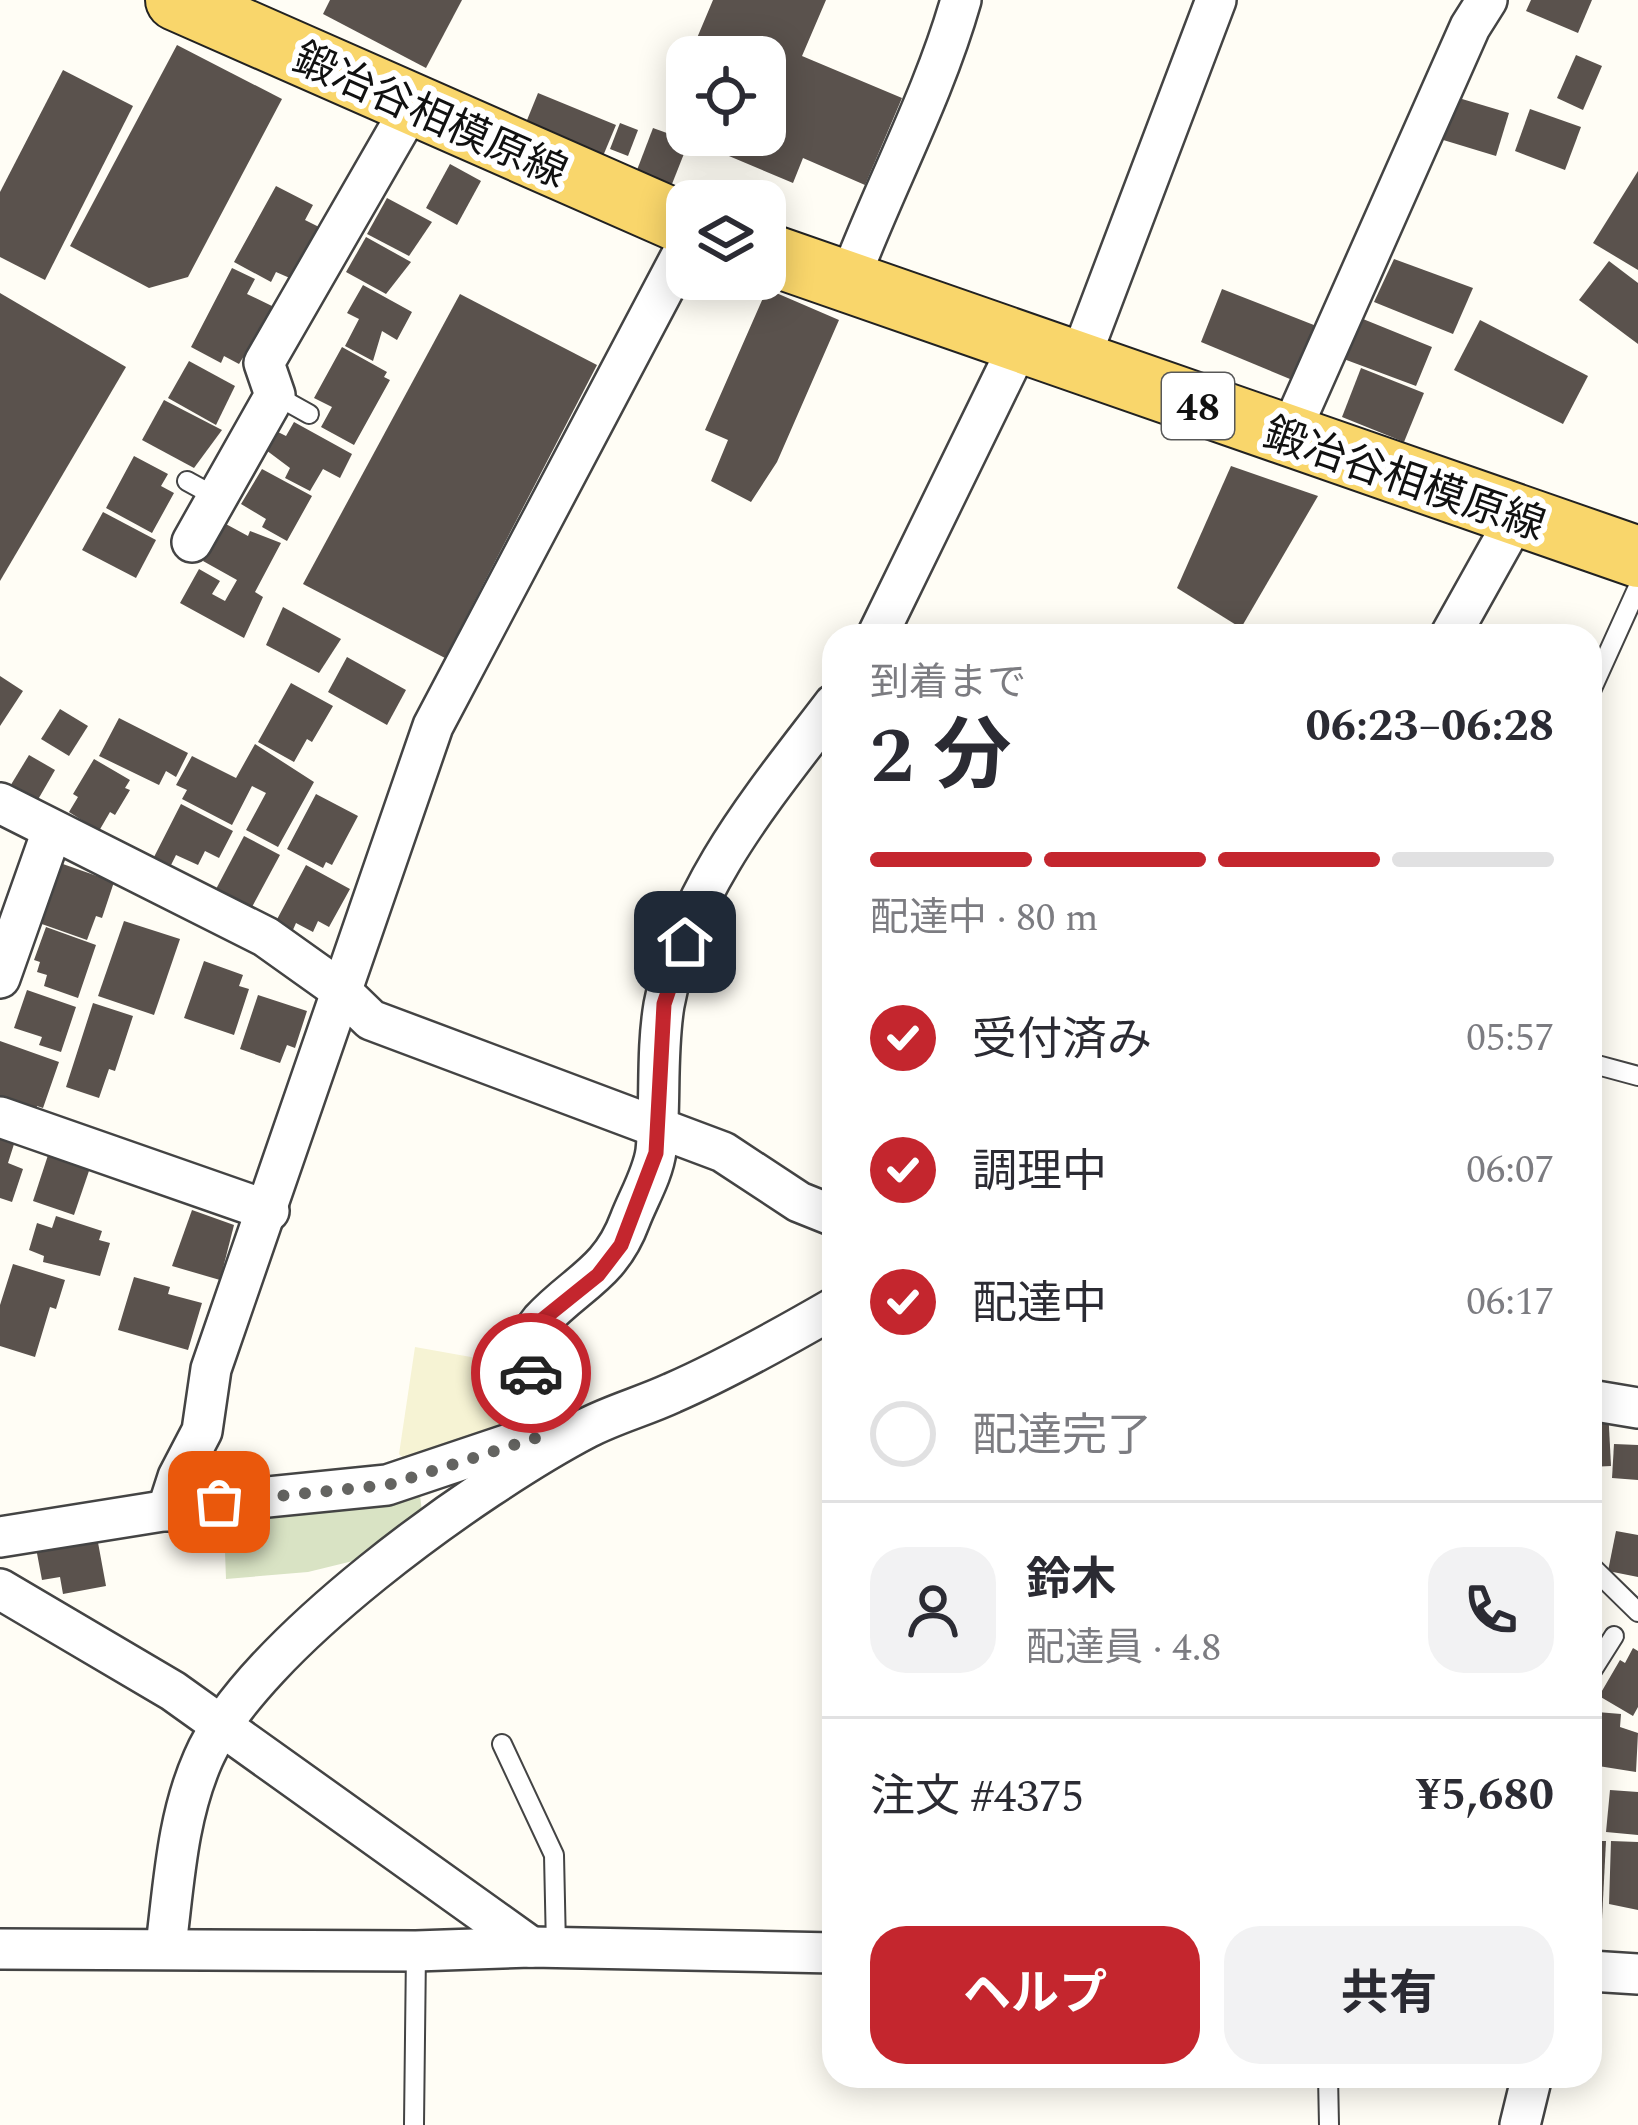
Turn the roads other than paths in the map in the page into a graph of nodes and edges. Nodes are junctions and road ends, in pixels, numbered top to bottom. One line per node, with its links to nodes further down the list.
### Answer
1 (176, 0): 5 (main road, 鍛冶谷相模原線)
2 (962, 0): 8 (street)
3 (1216, 0): 11 (street)
4 (1487, 0): 12 (street)
5 (412, 106): 6 (main road, 鍛冶谷相模原線); 14 (street)
6 (666, 216)
7 (786, 261): 8 (main road, 鍛冶谷相模原線 / 48)
8 (848, 283): 10 (main road, 鍛冶谷相模原線 / 48)
9 (666, 285): 24 (street)
10 (1020, 343): 11 (main road, 鍛冶谷相模原線 / 48); 17 (street)
11 (1078, 364): 12 (main road, 鍛冶谷相模原線 / 48)
12 (1288, 437): 13 (main road, 鍛冶谷相模原線 / 48)
13 (1516, 518): 15 (main road, 鍛冶谷相模原線 / 48); 18 (street)
14 (192, 542)
15 (1638, 557)
16 (1638, 587): 19 (lane)
17 (883, 624)
18 (1457, 624)
19 (1602, 666)
20 (822, 719): 28 (street)
21 (0, 803): 22 (street)
22 (52, 831): 23 (street); 24 (street)
23 (0, 978)
24 (339, 989): 28 (street); 29 (street)
25 (1602, 1066): 26 (lane)
26 (1638, 1076)
27 (0, 1117): 29 (street)
28 (654, 1128): 30 (street); 35 (street)
29 (268, 1211): 36 (street)
30 (822, 1211)
31 (822, 1314): 34 (street)
32 (1602, 1402): 33 (street)
33 (1638, 1408)
34 (588, 1428): 35 (street); 43 (street)
35 (542, 1436): 36 (street)
36 (167, 1511): 37 (street)
37 (0, 1538)
38 (1602, 1577): 40 (lane)
39 (0, 1589): 43 (street)
40 (1638, 1612)
41 (1614, 1636): 42 (lane)
42 (1602, 1655)
43 (222, 1727): 45 (street); 46 (street)
44 (502, 1744): 46 (lane)
45 (166, 1946): 47 (street); 48 (street)
46 (543, 1947): 48 (street); 49 (street)
47 (0, 1948)
48 (416, 1951): 54 (lane)
49 (822, 1953)
50 (1602, 1972): 51 (street)
51 (1638, 1974)
52 (1328, 2088): 55 (lane)
53 (1529, 2088): 56 (street)
54 (414, 2125)
55 (1329, 2125)
56 (1520, 2125)

